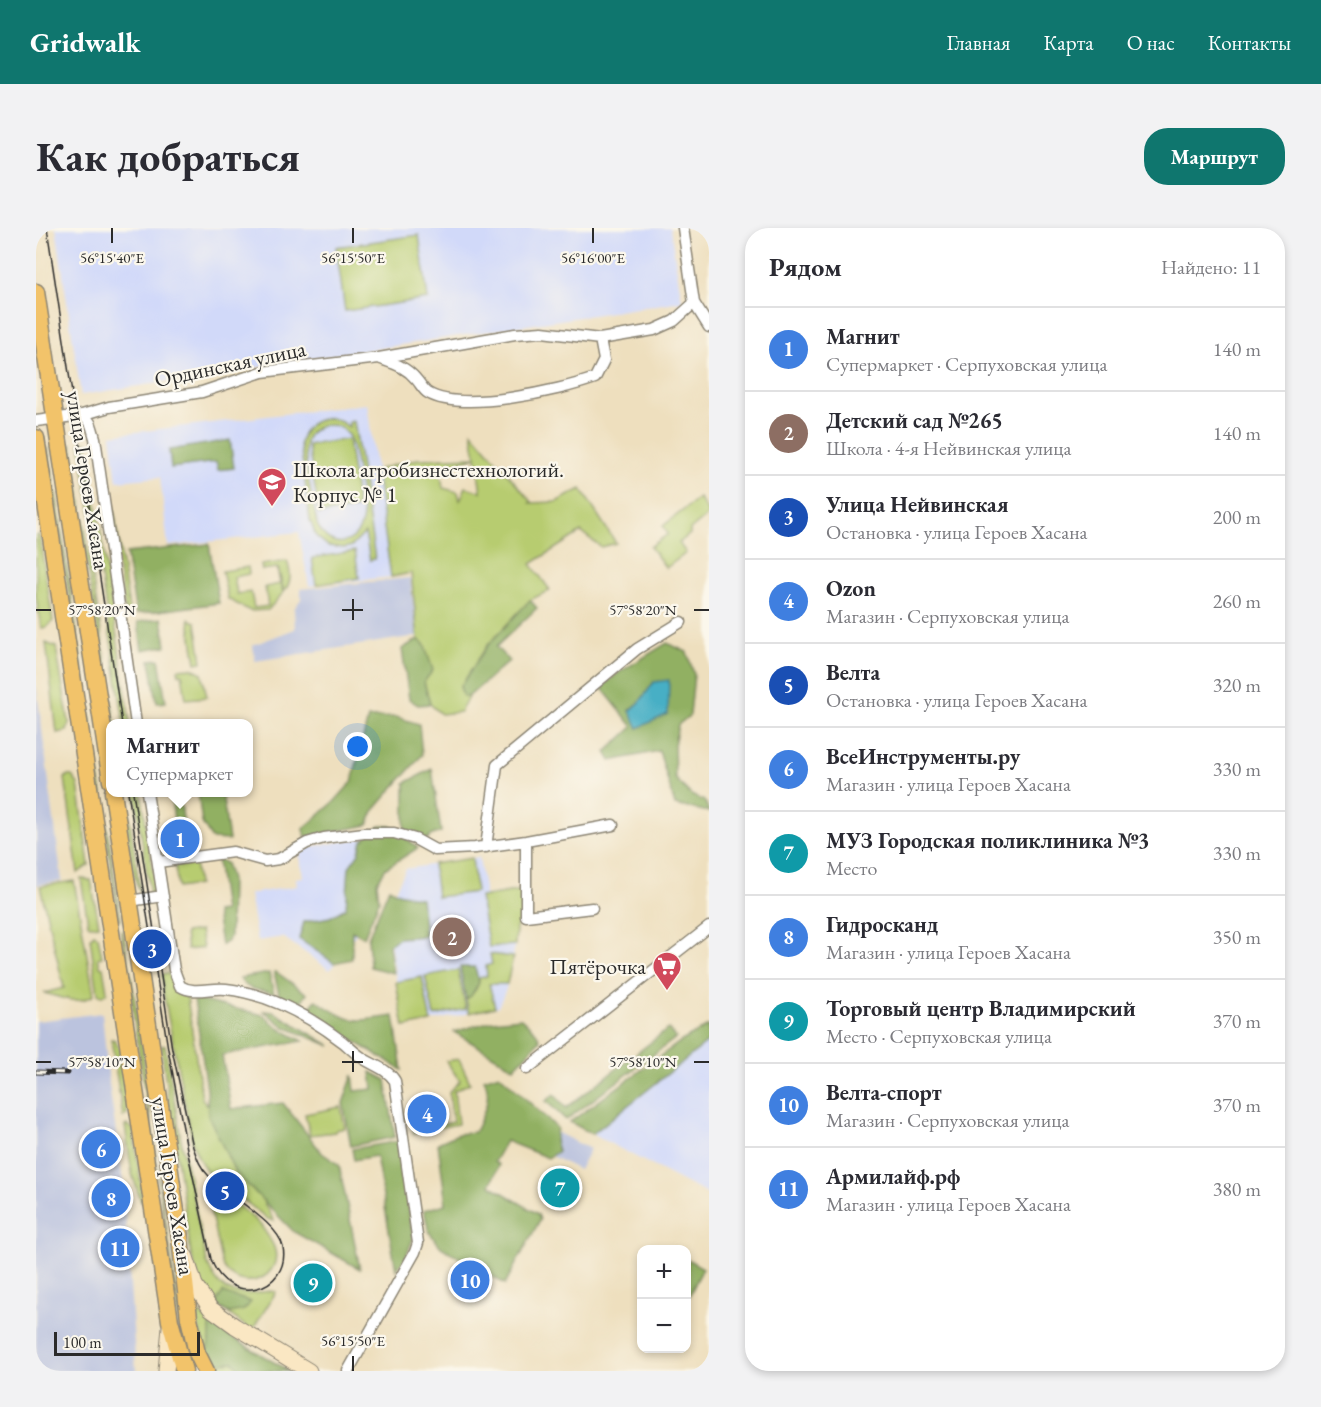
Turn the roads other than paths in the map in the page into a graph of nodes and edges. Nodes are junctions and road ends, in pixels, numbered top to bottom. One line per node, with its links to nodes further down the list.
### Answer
1 (683, 228): 3 (street)
2 (36, 292): 8 (main road, улица Героев Хасана)
3 (694, 303): 4 (street); 5 (street)
4 (709, 327)
5 (600, 339): 6 (street); 6 (street, Ординская улица)
6 (379, 358): 7 (street, Ординская улица)
7 (82, 415): 8 (street, Ординская улица); 12 (street)
8 (55, 419): 9 (street, Ординская улица); 13 (main road, улица Героев Хасана)
9 (36, 421)
10 (36, 438): 26 (main road, улица Героев Хасана)
11 (681, 622): 18 (street)
12 (135, 719)
13 (106, 749)
14 (114, 797): 21 (main road, улица Героев Хасана)
15 (148, 797): 19 (street)
16 (614, 825): 17 (street)
17 (526, 841): 18 (street); 22 (street)
18 (486, 847): 19 (street)
19 (158, 862): 20 (street)
20 (163, 896): 21 (street); 31 (street)
21 (129, 900): 25 (main road, улица Героев Хасана)
22 (592, 908)
23 (709, 927): 24 (street)
24 (527, 1069)
25 (180, 1238): 29 (main road, улица Героев Хасана); 30 (main road)
26 (170, 1321): 27 (main road); 28 (main road, улица Героев Хасана)
27 (166, 1371)
28 (184, 1371)
29 (206, 1371)
30 (309, 1371)
31 (348, 1371)

